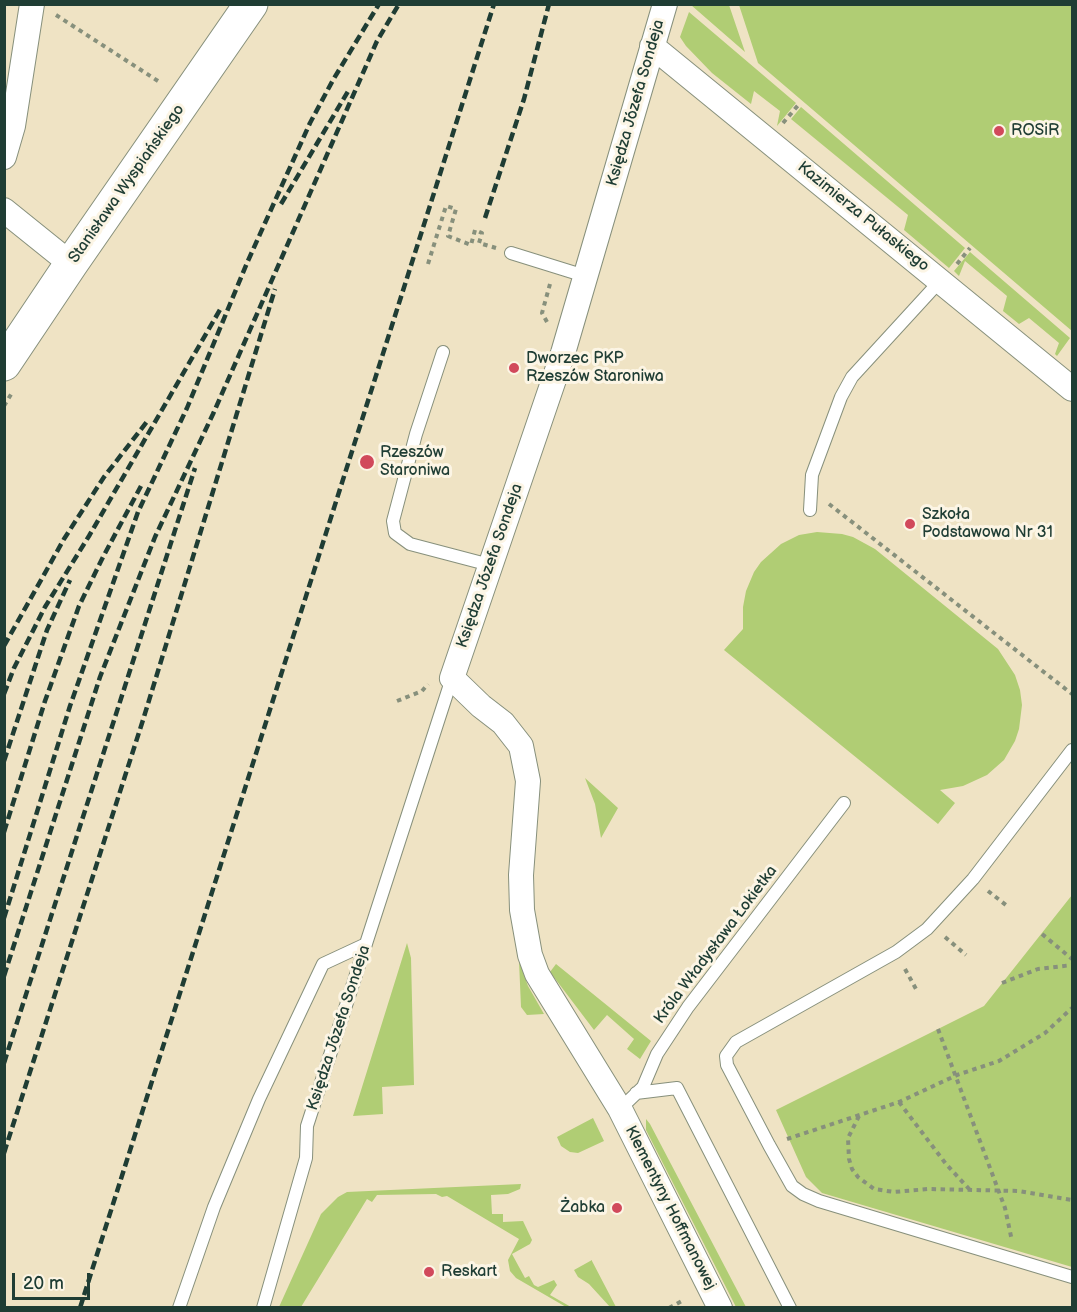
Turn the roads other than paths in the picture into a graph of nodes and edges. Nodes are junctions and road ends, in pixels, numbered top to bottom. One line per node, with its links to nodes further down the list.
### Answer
1 (251, 4): 8 (street, Stanisława Wyspiańskiego)
2 (665, 4): 4 (street, Księdza Józefa Sondeja)
3 (41, 8): 5 (street)
4 (652, 46): 9 (street, Kazimierza Pułaskiego); 10 (street, Księdza Józefa Sondeja)
5 (4, 157)
6 (4, 210): 8 (street)
7 (511, 253): 10 (lane)
8 (71, 264): 12 (street, Stanisława Wyspiańskiego)
9 (946, 275): 13 (street, Kazimierza Pułaskiego); 14 (lane)
10 (585, 276): 15 (street, Księdza Józefa Sondeja)
11 (443, 352): 15 (lane)
12 (4, 364)
13 (1072, 389)
14 (810, 510)
15 (490, 565): 16 (street, Księdza Józefa Sondeja)
16 (452, 678): 19 (lane, Księdza Józefa Sondeja); 20 (street, Klementyny Hoffmanowej)
17 (1072, 750): 21 (lane)
18 (844, 802): 20 (lane, Króla Władysława Łokietka)
19 (366, 944): 22 (lane); 23 (lane, Księdza Józefa Sondeja)
20 (628, 1101): 24 (street, Klementyny Hoffmanowej); 25 (lane)
21 (1072, 1277)
22 (179, 1308)
23 (263, 1308)
24 (720, 1308)
25 (790, 1308)

